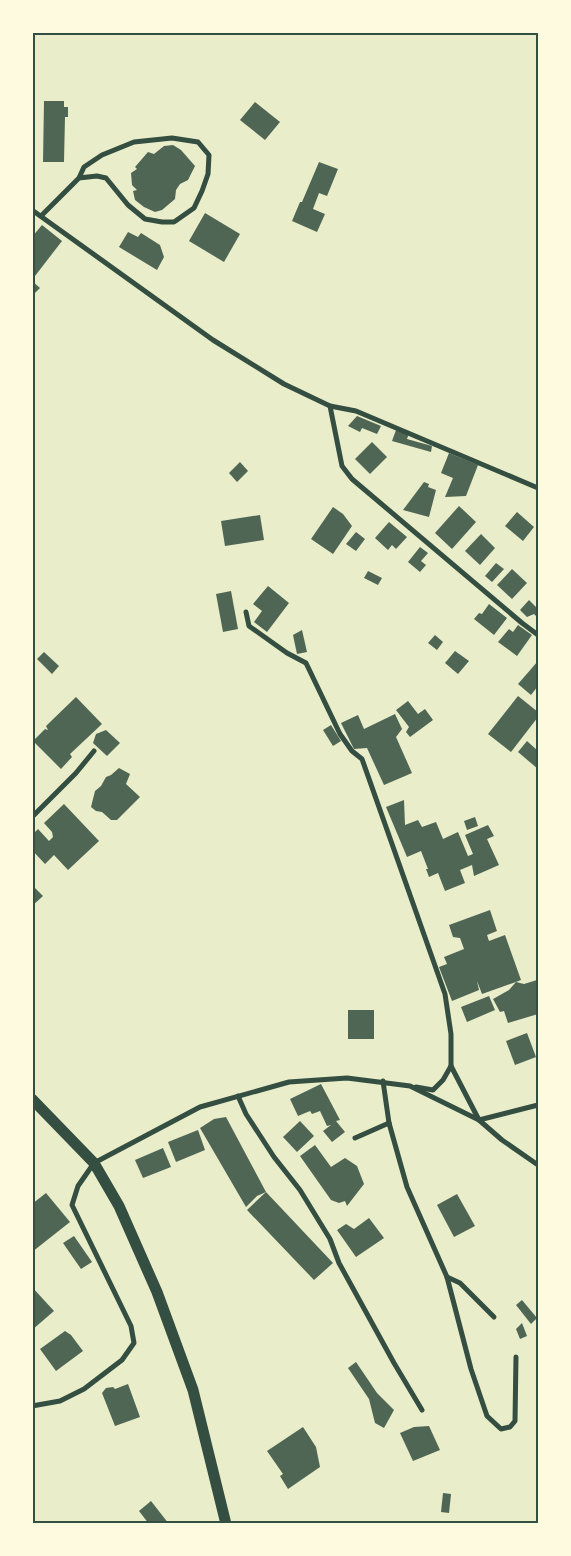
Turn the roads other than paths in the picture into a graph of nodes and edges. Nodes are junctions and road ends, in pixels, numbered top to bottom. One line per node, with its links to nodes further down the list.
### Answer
1 (79, 178): 1 (street); 3 (street)
2 (32, 210): 3 (street)
3 (41, 216): 4 (street)
4 (330, 406): 5 (street); 7 (street)
5 (538, 488)
6 (246, 612): 10 (street)
7 (538, 635)
8 (94, 751): 9 (street)
9 (32, 817)
10 (451, 1066): 12 (street); 16 (street)
11 (383, 1081): 12 (street); 13 (street); 17 (street)
12 (410, 1086): 16 (street)
13 (238, 1096): 19 (street); 25 (street)
14 (32, 1099): 19 (main road)
15 (538, 1105): 16 (street)
16 (479, 1120): 20 (street)
17 (389, 1123): 18 (street); 21 (street)
18 (355, 1138)
19 (94, 1163): 24 (street); 26 (main road)
20 (538, 1164)
21 (447, 1277): 22 (street); 23 (street)
22 (494, 1317)
23 (516, 1357)
24 (32, 1406)
25 (422, 1410)
26 (226, 1524)

